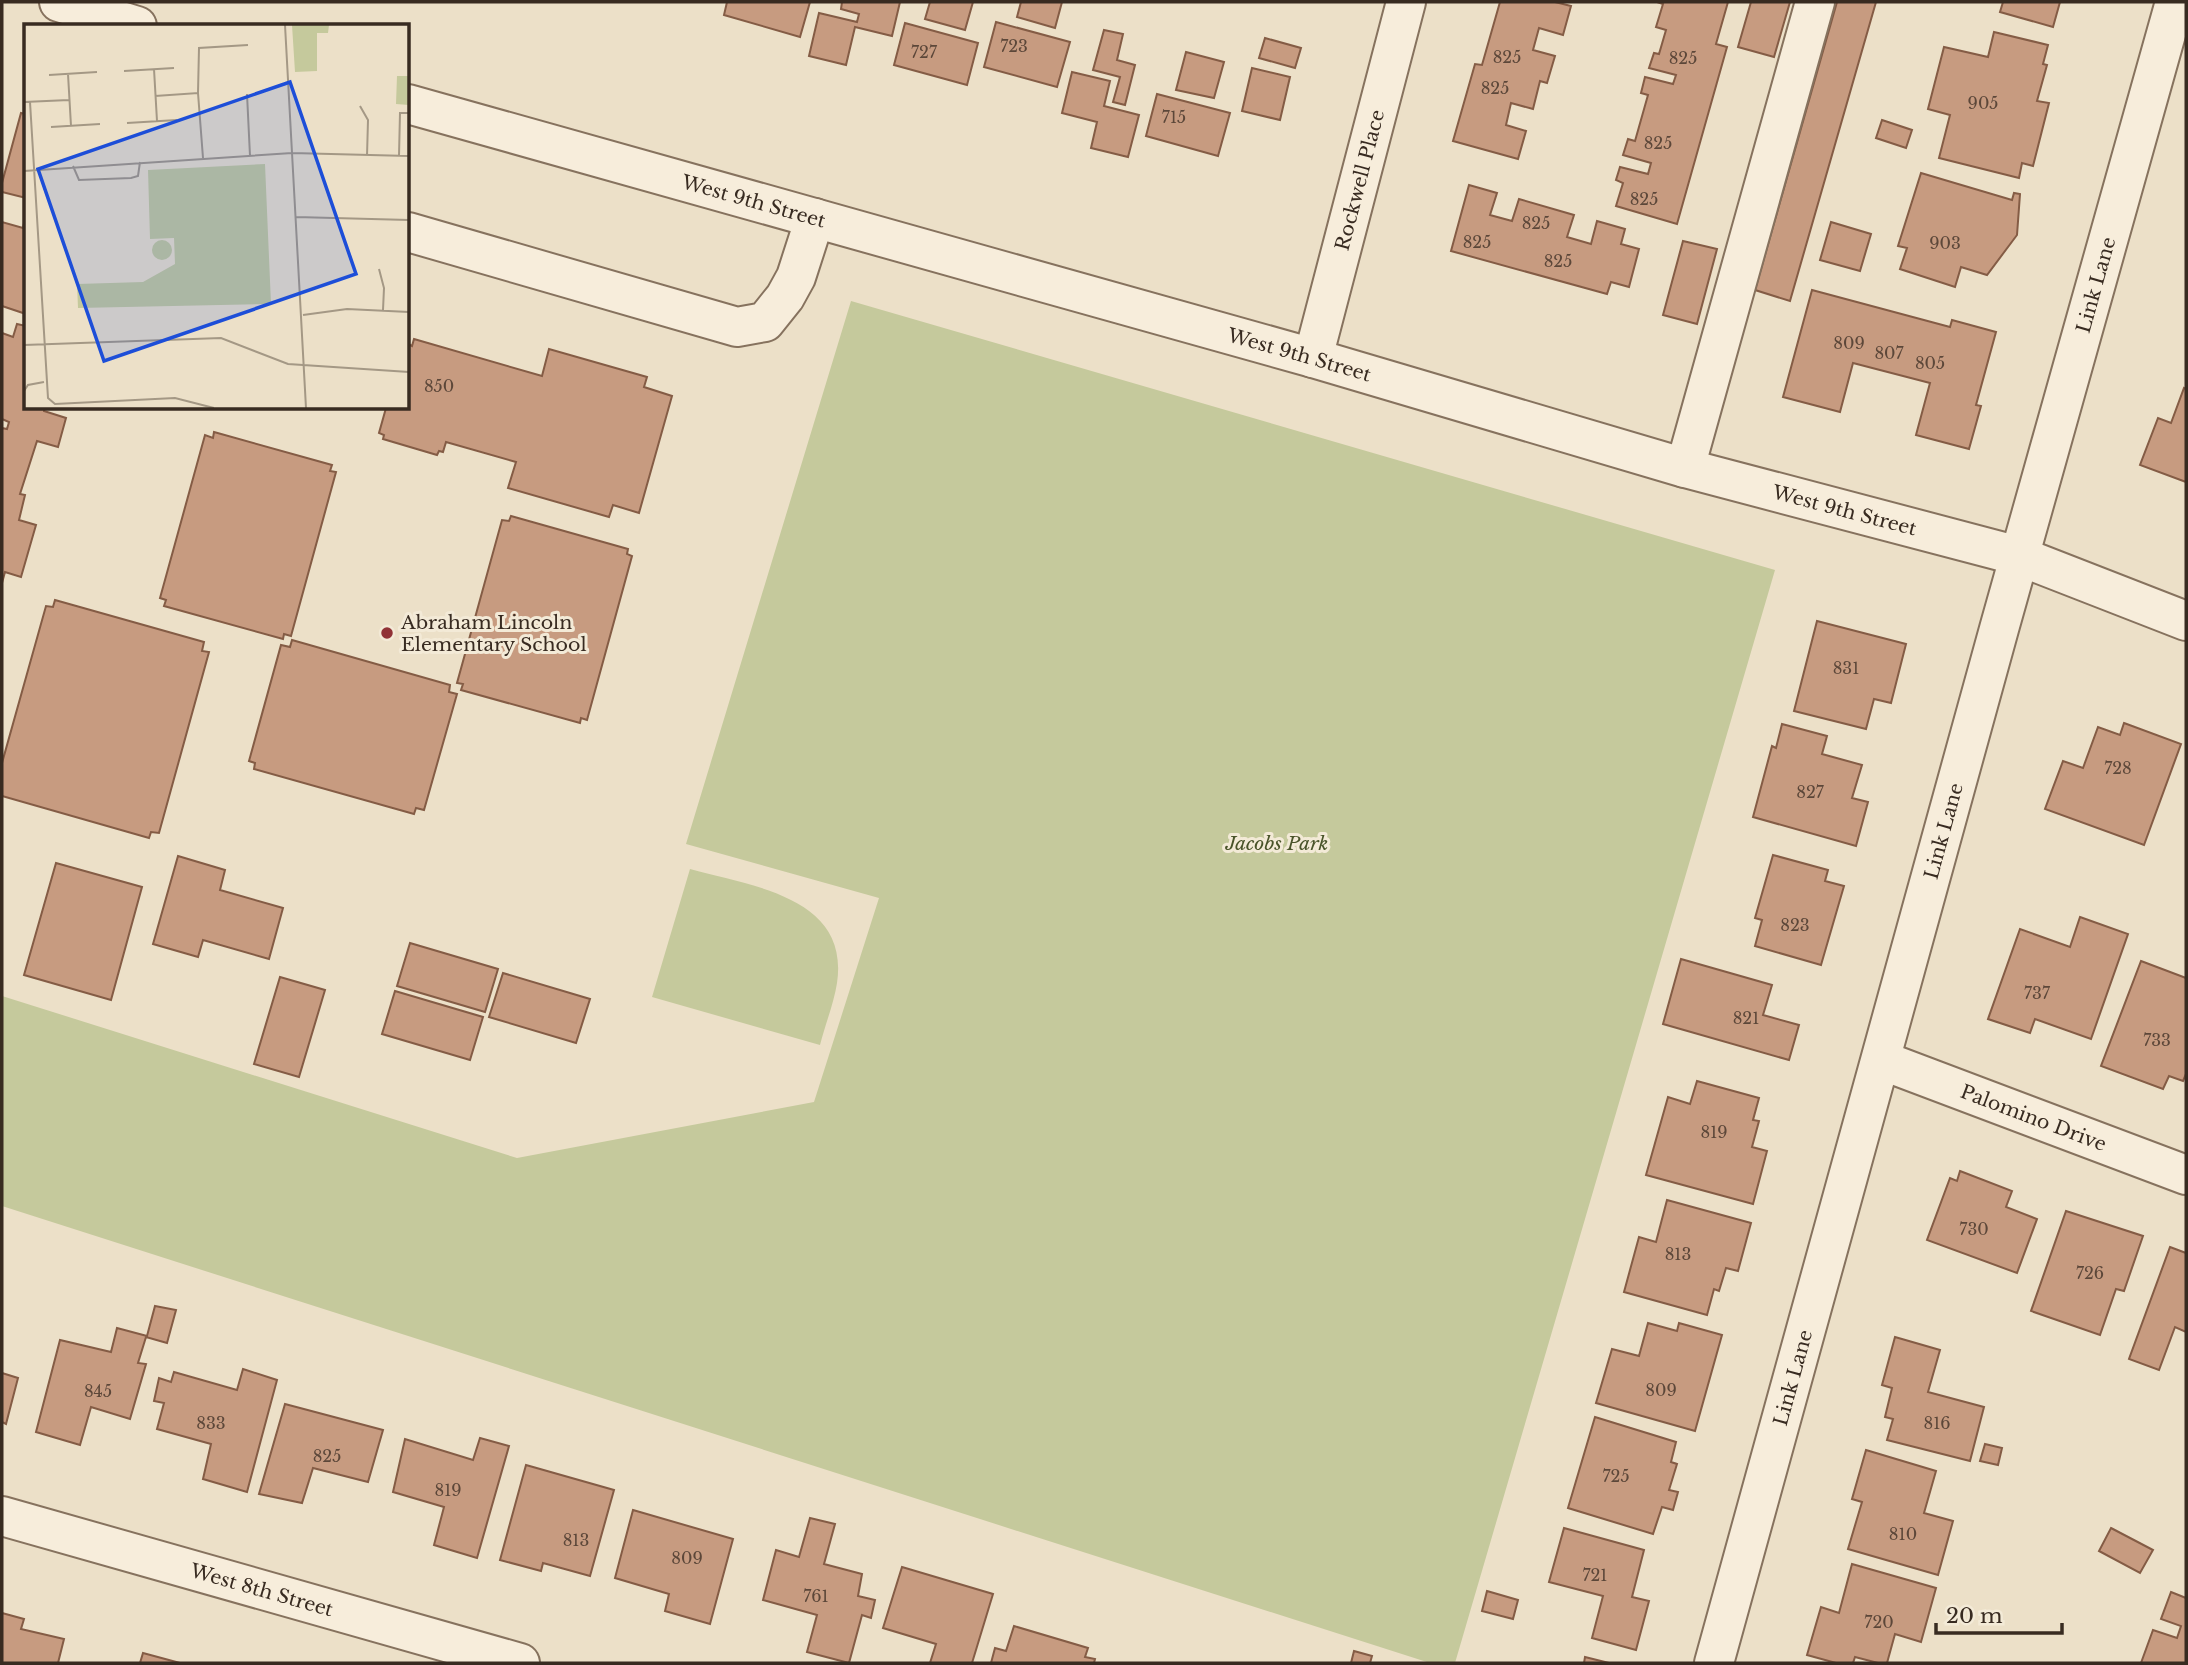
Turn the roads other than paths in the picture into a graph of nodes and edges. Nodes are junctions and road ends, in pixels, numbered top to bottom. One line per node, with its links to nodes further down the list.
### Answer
1 (59, 2): 5 (street)
2 (1406, 2): 9 (street, Rockwell Place)
3 (1815, 2): 10 (street)
4 (2175, 2): 11 (street, Link Lane)
5 (130, 24)
6 (410, 105): 7 (street, West 9th Street)
7 (815, 218): 8 (street); 9 (street, West 9th Street)
8 (410, 233)
9 (1313, 358): 10 (street, West 9th Street)
10 (1685, 468): 11 (street, West 9th Street)
11 (2019, 556): 12 (street, West 9th Street); 13 (street, Link Lane)
12 (2186, 621)
13 (1881, 1060): 14 (street, Palomino Drive); 17 (street, Link Lane)
14 (2186, 1175)
15 (2, 1516): 16 (street, West 8th Street)
16 (520, 1663)
17 (1714, 1663)

